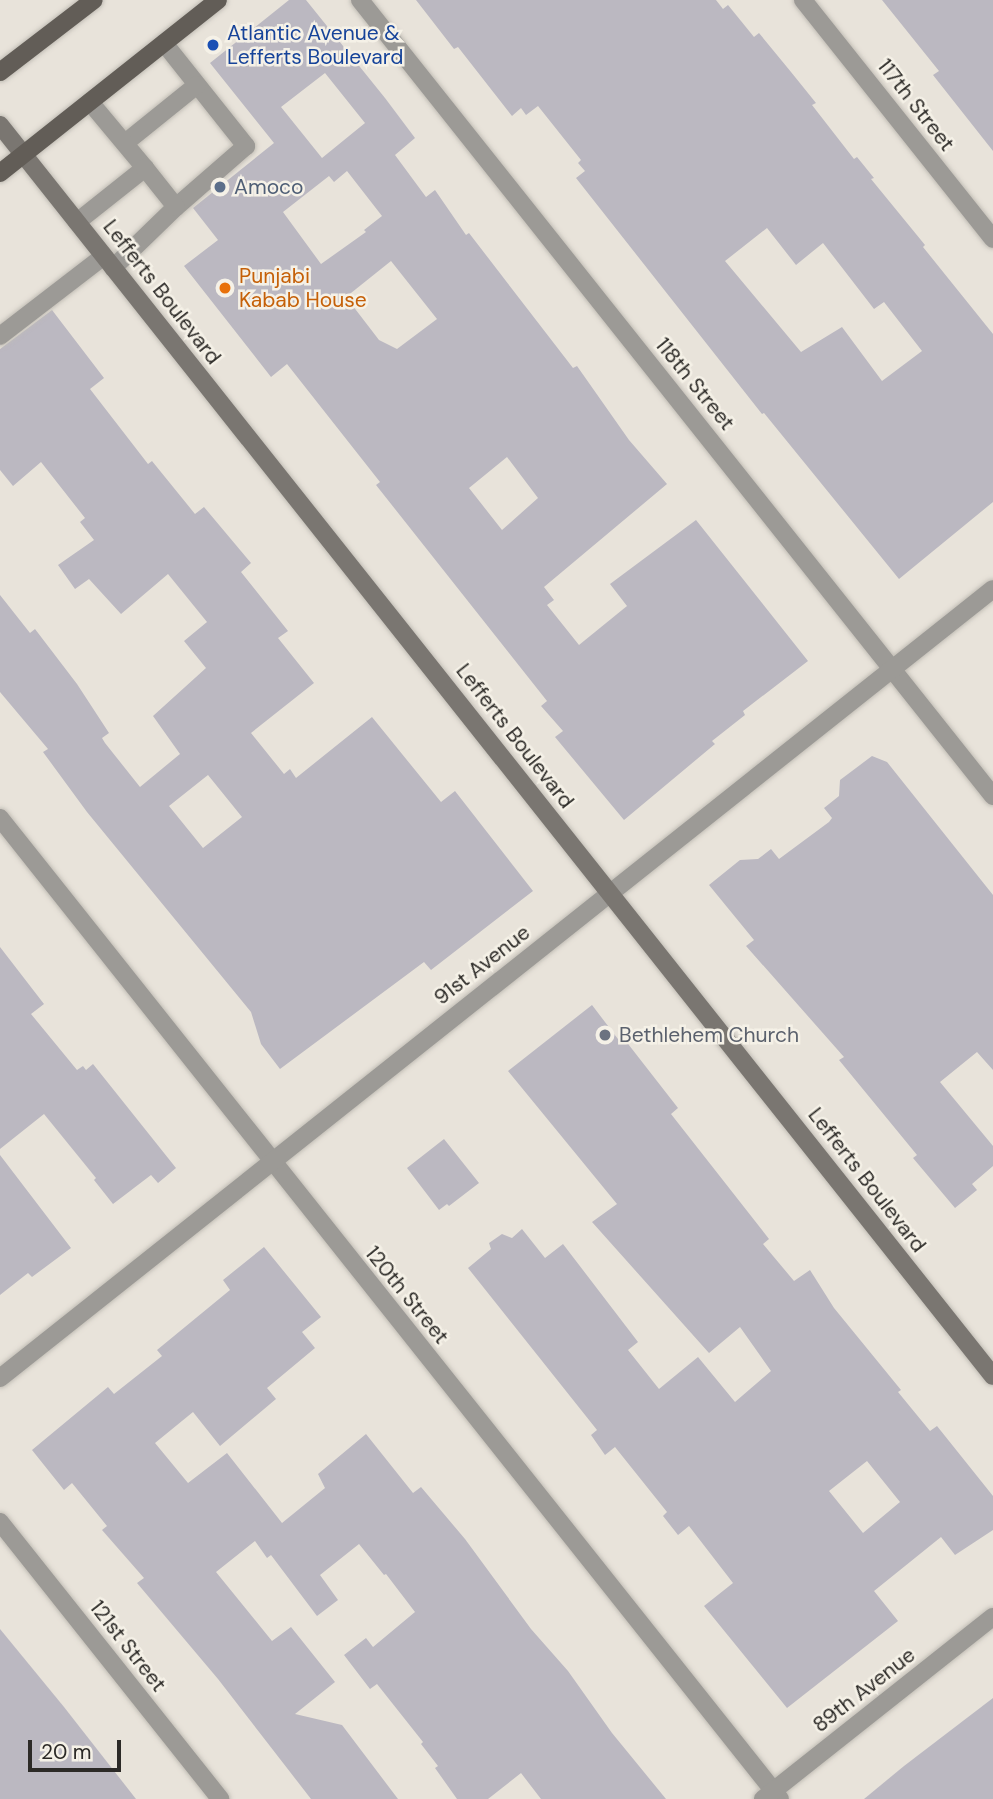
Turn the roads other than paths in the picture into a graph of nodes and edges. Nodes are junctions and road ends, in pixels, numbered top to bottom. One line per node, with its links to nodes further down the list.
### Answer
1 (94, 0): 6 (main road)
2 (219, 0): 5 (main road)
3 (360, 0): 20 (street, 118th Street)
4 (803, 0): 16 (street, 117th Street)
5 (164, 43): 7 (street); 8 (main road)
6 (0, 72)
7 (197, 85): 10 (street); 14 (street)
8 (90, 102): 10 (street); 11 (main road)
9 (0, 125): 11 (street, Lefferts Boulevard)
10 (125, 144): 12 (street)
11 (24, 155): 13 (main road); 15 (street, Lefferts Boulevard)
12 (145, 168): 14 (street); 15 (street)
13 (0, 173)
14 (176, 207): 17 (street)
15 (77, 222): 17 (street, Lefferts Boulevard)
16 (993, 239)
17 (109, 262): 18 (street); 23 (street, Lefferts Boulevard)
18 (0, 336)
19 (993, 589): 20 (street, 91st Avenue)
20 (892, 669): 21 (street, 118th Street); 23 (street, 91st Avenue)
21 (993, 796)
22 (0, 818): 24 (street, 120th Street)
23 (610, 893): 24 (street, 91st Avenue); 25 (street, Lefferts Boulevard)
24 (272, 1161): 26 (street, 91st Avenue); 29 (street, 120th Street)
25 (993, 1376)
26 (0, 1378)
27 (0, 1522): 30 (street, 121st Street)
28 (993, 1617): 29 (street, 89th Avenue)
29 (772, 1796)
30 (220, 1799)

